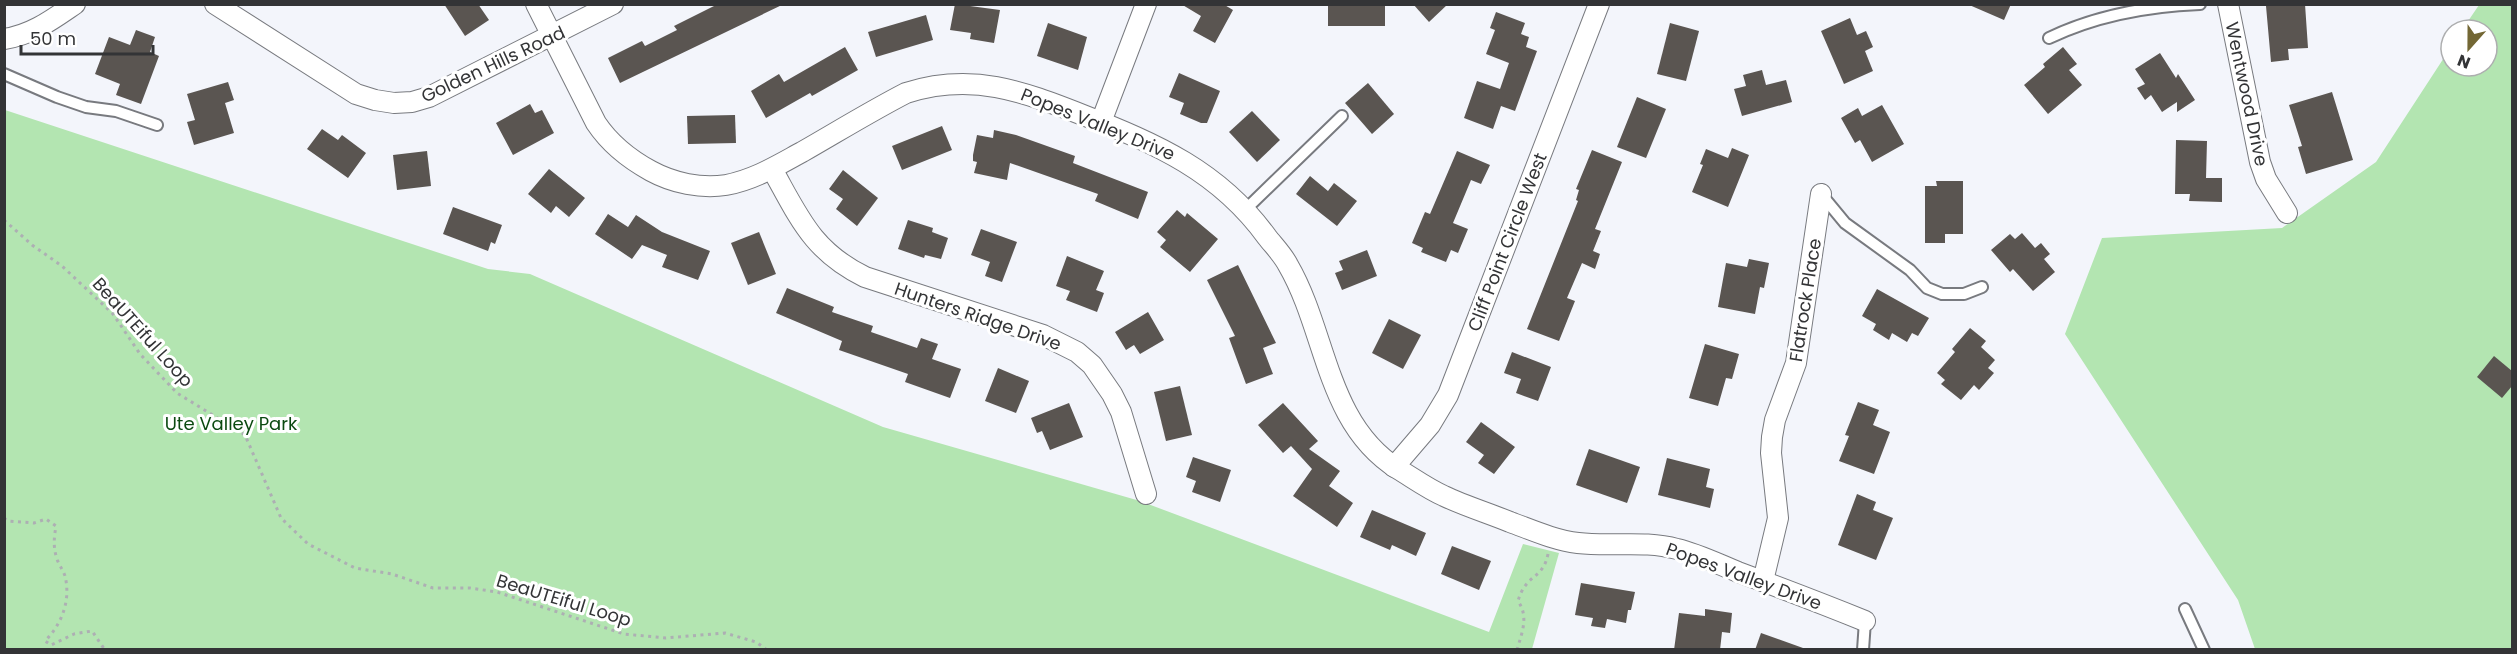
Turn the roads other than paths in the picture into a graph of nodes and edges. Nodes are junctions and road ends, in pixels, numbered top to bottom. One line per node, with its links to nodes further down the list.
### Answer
1 (75, 4): 11 (street)
2 (215, 4): 9 (street, Golden Hills Road)
3 (536, 4): 9 (street, Popes Valley Drive)
4 (613, 4): 9 (street, Golden Hills Road)
5 (1146, 4): 14 (street)
6 (1599, 4): 21 (street, Cliff Point Circle West)
7 (2200, 4): 10 (lane)
8 (2228, 4): 19 (street, Wentwood Drive)
9 (552, 37): 16 (street, Popes Valley Drive)
10 (2049, 38)
11 (4, 39)
12 (4, 74): 15 (lane)
13 (1342, 116): 18 (lane)
14 (1101, 122): 16 (street, Popes Valley Drive); 18 (street, Popes Valley Drive)
15 (157, 125)
16 (772, 169): 22 (street, Hunters Ridge Drive)
17 (1821, 194): 20 (lane); 23 (street, Flatrock Place)
18 (1245, 210): 21 (street, Popes Valley Drive)
19 (2287, 213)
20 (1982, 287)
21 (1394, 467): 23 (street, Popes Valley Drive)
22 (1146, 494)
23 (1764, 581): 25 (street, Popes Valley Drive)
24 (2185, 609): 27 (lane)
25 (1865, 621): 26 (lane)
26 (1863, 650)
27 (2204, 650)

